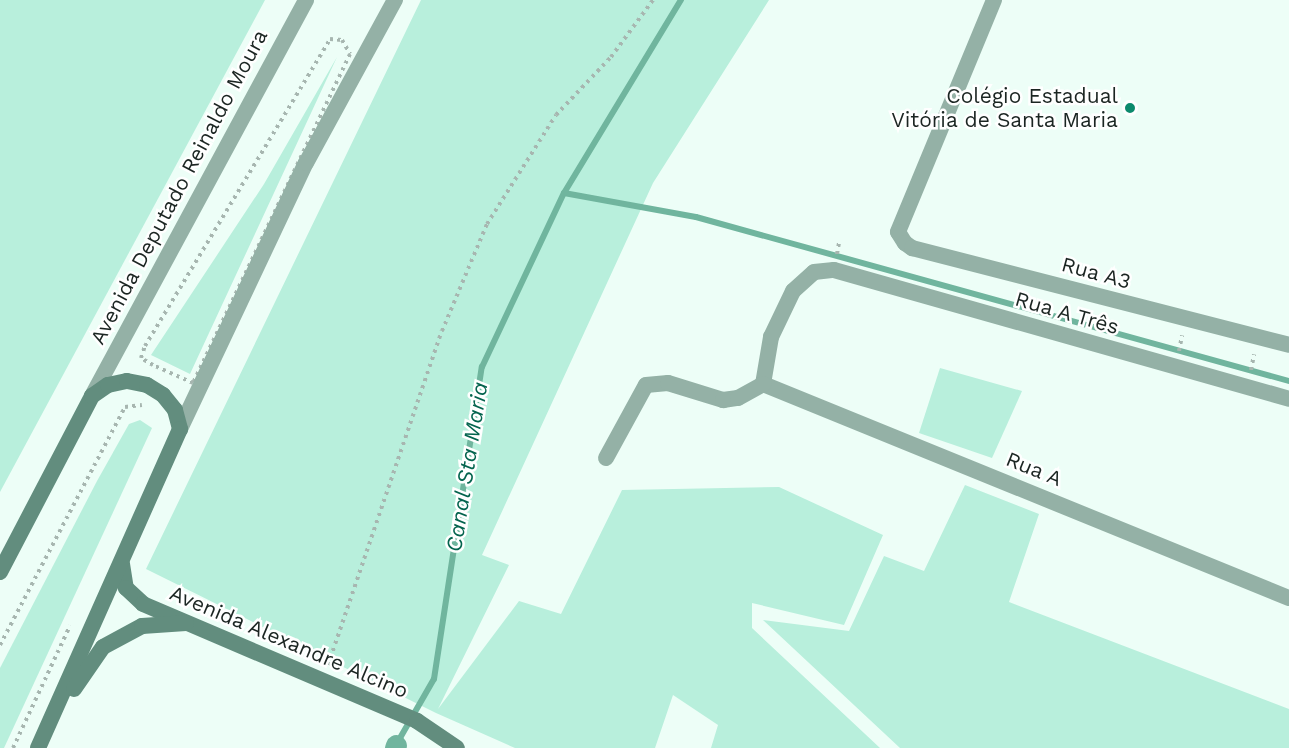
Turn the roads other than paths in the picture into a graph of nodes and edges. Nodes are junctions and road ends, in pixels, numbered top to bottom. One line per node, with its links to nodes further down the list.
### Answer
1 (306, 0): 6 (street, Avenida Deputado Reinaldo Moura)
2 (395, 0): 8 (street)
3 (994, 0): 4 (street, Rua A3)
4 (1289, 345)
5 (762, 384): 7 (street, Rua A Três); 9 (street); 12 (street, Rua A)
6 (92, 396): 8 (main road); 11 (main road)
7 (1289, 399)
8 (180, 429): 10 (main road)
9 (606, 458)
10 (122, 564): 13 (main road, Avenida Alexandre Alcino); 14 (main road)
11 (0, 572)
12 (1289, 598)
13 (190, 622): 14 (main road); 15 (main road, Avenida Alexandre Alcino)
14 (52, 720): 16 (main road)
15 (451, 742)
16 (38, 748)

